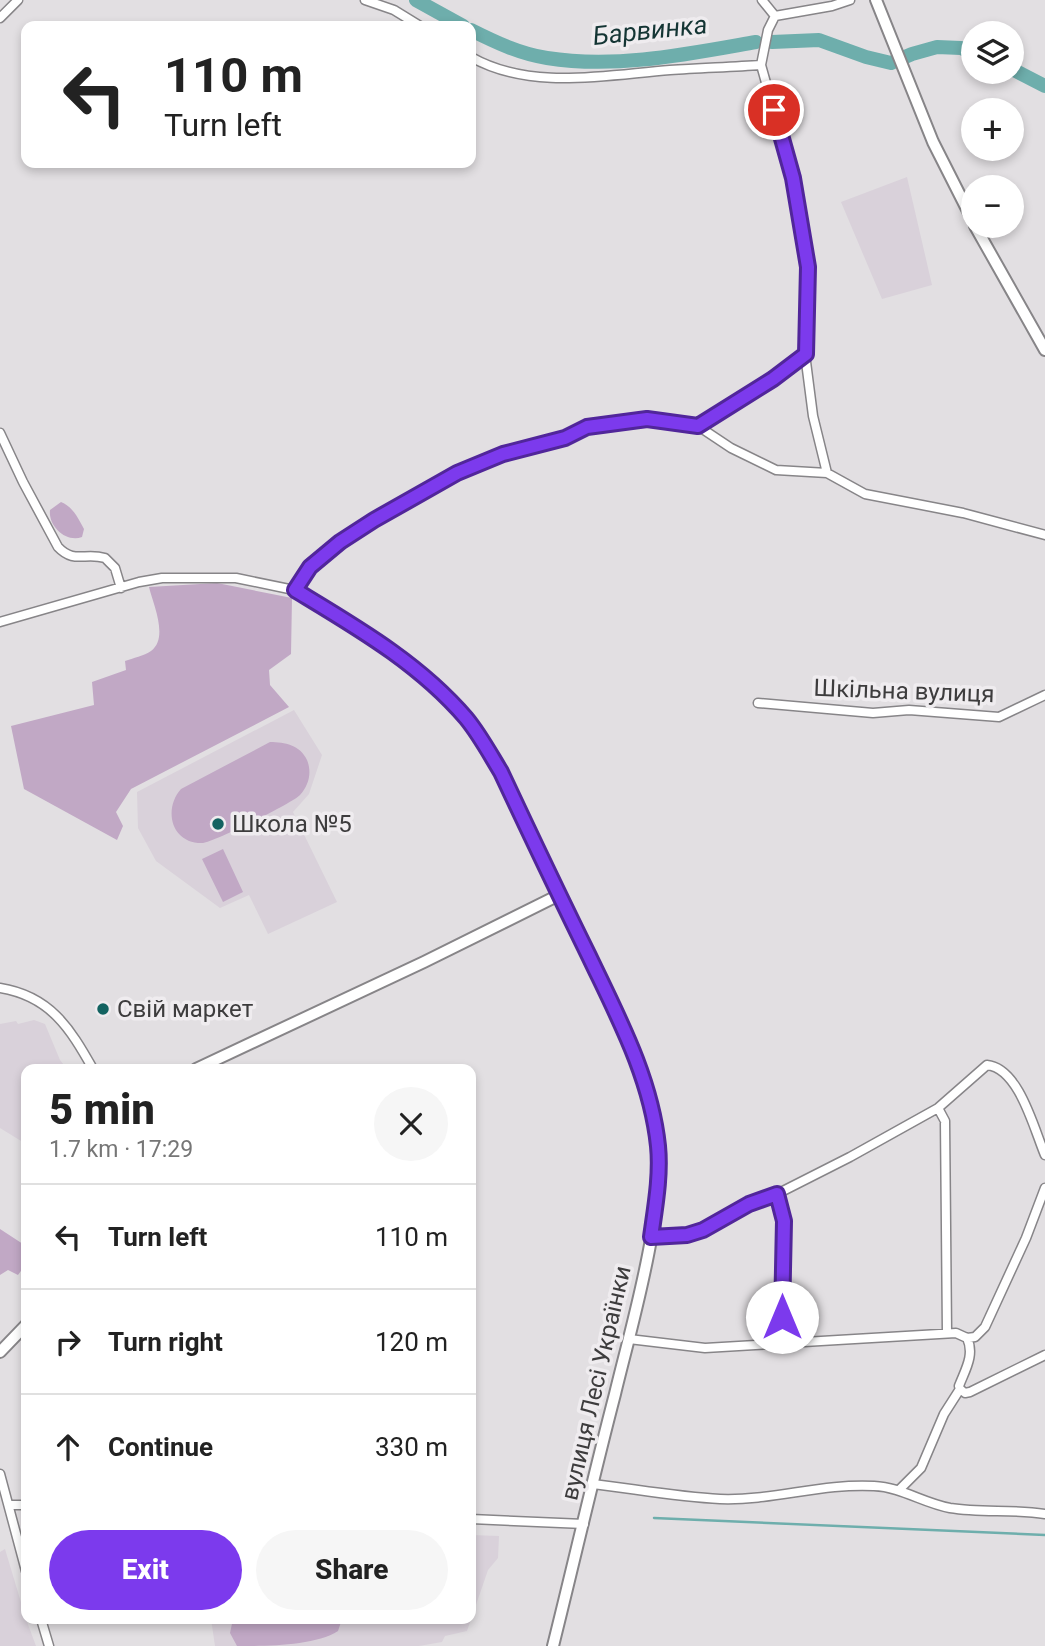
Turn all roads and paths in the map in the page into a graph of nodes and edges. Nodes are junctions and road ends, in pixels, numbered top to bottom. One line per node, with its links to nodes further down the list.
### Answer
1 (18, 0): 7 (street)
2 (365, 0): 8 (street)
3 (762, 0): 6 (street)
4 (850, 0): 6 (street)
5 (876, 0): 11 (street)
6 (775, 16): 10 (street)
7 (0, 18)
8 (412, 21)
9 (476, 60): 10 (street)
10 (761, 65): 14 (street)
11 (961, 198)
12 (982, 238): 13 (street)
13 (1045, 350)
14 (806, 354): 15 (street); 17 (street)
15 (698, 426): 17 (street); 20 (street)
16 (0, 433): 19 (street)
17 (827, 473): 18 (street)
18 (1045, 535)
19 (121, 588): 20 (street); 21 (street)
20 (295, 590): 24 (street)
21 (0, 622)
22 (1045, 695): 23 (street, Шкільна вулиця)
23 (758, 703)
24 (559, 895): 27 (street); 32 (street, вулиця Лесі Українки)
25 (0, 988): 26 (street)
26 (90, 1064)
27 (207, 1064)
28 (938, 1108): 29 (street); 31 (street); 34 (street)
29 (1045, 1155)
30 (1045, 1188): 35 (street)
31 (777, 1194): 32 (street); 37 (street)
32 (651, 1237): 36 (street, вулиця Лесі Українки)
33 (21, 1330): 38 (street)
34 (947, 1333): 35 (street); 37 (street)
35 (967, 1338): 40 (street)
36 (632, 1339): 37 (street); 42 (street, вулиця Лесі Українки)
37 (782, 1344)
38 (0, 1352)
39 (1045, 1355): 40 (street)
40 (960, 1389): 43 (street)
41 (0, 1474): 44 (street)
42 (595, 1484): 43 (street); 48 (street, вулиця Лесі Українки)
43 (899, 1490): 46 (street)
44 (10, 1505): 45 (street); 49 (street)
45 (21, 1505)
46 (1045, 1514)
47 (476, 1519): 48 (street)
48 (584, 1524): 52 (street, вулиця Лесі Українки)
49 (21, 1554)
50 (42, 1624): 51 (street)
51 (49, 1646)
52 (553, 1646)

